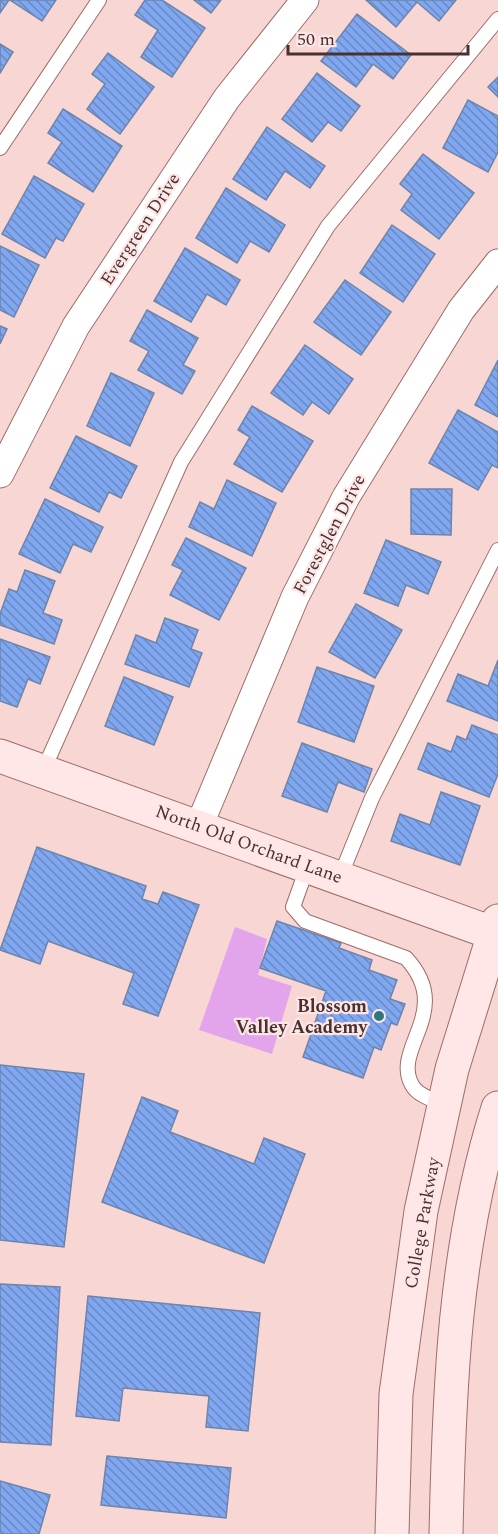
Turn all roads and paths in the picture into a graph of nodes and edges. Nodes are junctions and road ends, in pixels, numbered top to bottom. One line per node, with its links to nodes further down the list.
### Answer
1 (99, 0): 4 (lane)
2 (305, 0): 6 (street, Evergreen Drive)
3 (498, 19): 9 (lane)
4 (0, 148)
5 (498, 263): 10 (street, Forestglen Drive)
6 (0, 474)
7 (498, 550): 12 (lane)
8 (0, 756): 9 (main road, North Old Orchard Lane)
9 (43, 771): 10 (main road, North Old Orchard Lane)
10 (200, 826): 11 (main road, North Old Orchard Lane)
11 (308, 865): 12 (main road, North Old Orchard Lane); 14 (lane)
12 (340, 877): 13 (main road, North Old Orchard Lane)
13 (497, 930): 14 (main road, College Parkway)
14 (444, 1104): 16 (main road, College Parkway)
15 (498, 1108): 17 (main road)
16 (392, 1534)
17 (446, 1534)

